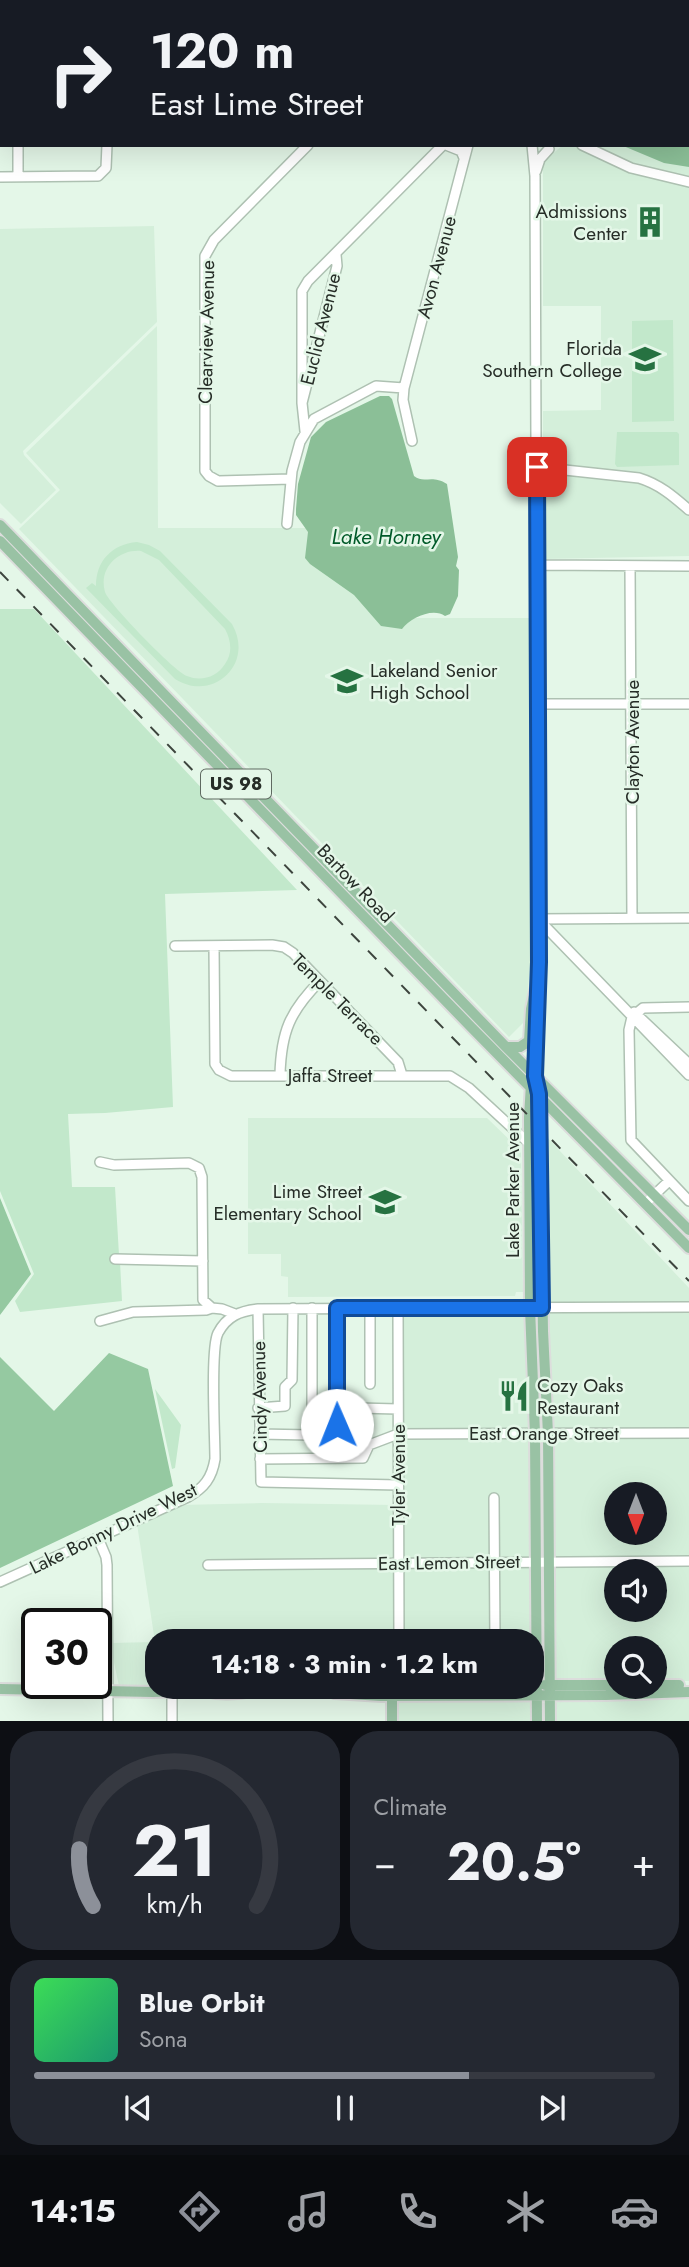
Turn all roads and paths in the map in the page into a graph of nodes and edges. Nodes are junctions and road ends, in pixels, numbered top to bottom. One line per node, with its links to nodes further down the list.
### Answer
1 (18, 147): 13 (street)
2 (107, 147): 13 (street)
3 (306, 147): 21 (street, Clearview Avenue)
4 (442, 147): 15 (street, Euclid Avenue)
5 (449, 147): 10 (street)
6 (467, 147): 10 (street, Avon Avenue)
7 (534, 147): 11 (street)
8 (553, 147): 11 (street)
9 (585, 147): 14 (street)
10 (464, 158): 16 (street, Avon Avenue)
11 (535, 176): 20 (street)
12 (0, 177): 13 (street)
13 (18, 177)
14 (689, 182)
15 (336, 255): 17 (street, Euclid Avenue); 17 (street, Euclid Avenue)
16 (404, 388): 18 (street); 19 (street)
17 (302, 403): 18 (street, Euclid Avenue)
18 (305, 431): 21 (street)
19 (412, 442)
20 (537, 467): 22 (street); 26 (street)
21 (291, 479): 23 (street)
22 (689, 510)
23 (287, 524)
24 (0, 525): 32 (main road, Bartow Road / US 98)
25 (0, 541): 32 (main road, Bartow Road / US 98)
26 (537, 565): 27 (street); 31 (street)
27 (630, 566): 28 (street); 29 (street, Clayton Avenue)
28 (689, 566)
29 (631, 704): 30 (street); 31 (street); 33 (street, Clayton Avenue)
30 (689, 704)
31 (538, 705): 35 (street)
32 (232, 772): 42 (main road, Bartow Road / US 98); 47 (main road, Bartow Road / US 98)
33 (632, 917): 34 (street); 35 (street)
34 (689, 918)
35 (538, 919): 38 (street); 41 (street)
36 (175, 946): 37 (street, Temple Terrace)
37 (214, 946): 39 (street, Temple Terrace); 44 (street, Jaffa Street)
38 (539, 973): 42 (main road); 47 (street)
39 (320, 981): 44 (street); 45 (street, Temple Terrace)
40 (689, 1007): 41 (street)
41 (633, 1013): 43 (street); 46 (street); 52 (street)
42 (506, 1046): 47 (main road, Bartow Road / US 98)
43 (689, 1065)
44 (280, 1075): 45 (street, Jaffa Street)
45 (402, 1075): 49 (street, Jaffa Street)
46 (689, 1075)
47 (532, 1081): 48 (main road, Lake Parker Avenue); 49 (main road, Lake Parker Avenue); 53 (main road, Bartow Road / US 98)
48 (539, 1094): 50 (main road, Lake Parker Avenue); 55 (main road)
49 (529, 1143): 50 (street, Jaffa Street); 68 (main road, Lake Parker Avenue)
50 (539, 1152): 69 (main road, Lake Parker Avenue)
51 (100, 1162): 59 (street)
52 (668, 1181): 53 (street); 54 (street)
53 (654, 1195): 55 (street); 56 (main road, Bartow Road / US 98)
54 (689, 1201)
55 (645, 1203): 57 (main road)
56 (689, 1230)
57 (689, 1248)
58 (115, 1259): 59 (street)
59 (203, 1261): 61 (street)
60 (689, 1307): 69 (street)
61 (212, 1308): 70 (street); 71 (street)
62 (258, 1308): 63 (street); 70 (street); 73 (street, Cindy Avenue)
63 (293, 1308): 64 (street); 73 (street)
64 (312, 1308): 65 (street); 77 (street)
65 (337, 1308): 66 (street); 76 (street)
66 (370, 1308): 67 (street); 72 (street)
67 (398, 1308): 68 (street); 75 (street, Tyler Avenue)
68 (530, 1308): 69 (street); 81 (main road, Lake Parker Avenue)
69 (542, 1308): 82 (main road, Lake Parker Avenue)
70 (235, 1314): 87 (street, Lake Bonny Drive West)
71 (100, 1321)
72 (370, 1384)
73 (258, 1408): 79 (street, Cindy Avenue)
74 (358, 1408): 75 (street)
75 (398, 1409): 80 (street, Tyler Avenue)
76 (340, 1430): 77 (street); 83 (street)
77 (312, 1433): 79 (street)
78 (689, 1433): 82 (street, East Orange Street)
79 (259, 1434): 84 (street, Cindy Avenue)
80 (398, 1434): 81 (street, East Orange Street); 83 (street); 85 (street, Tyler Avenue)
81 (535, 1434): 82 (street, East Orange Street); 91 (main road, Lake Parker Avenue)
82 (548, 1434): 88 (main road, Lake Parker Avenue)
83 (355, 1458): 84 (street)
84 (260, 1459): 85 (street, Cindy Avenue)
85 (398, 1485): 92 (street, Tyler Avenue)
86 (494, 1498): 90 (street)
87 (98, 1538): 94 (street, Lake Bonny Drive West); 95 (street)
88 (549, 1561): 89 (street, East Lemon Street); 91 (street, East Lemon Street); 107 (main road, Lake Parker Avenue)
89 (689, 1561)
90 (494, 1562): 91 (street, East Lemon Street); 92 (street, East Lemon Street); 97 (street)
91 (536, 1562): 98 (main road, Lake Parker Avenue)
92 (399, 1563): 93 (street, East Lemon Street); 96 (street, Tyler Avenue)
93 (208, 1566)
94 (0, 1582)
95 (107, 1608)
96 (399, 1629)
97 (495, 1629)
98 (535, 1629)
99 (667, 1685): 100 (main road)
100 (689, 1685)
101 (604, 1686): 107 (main road)
102 (0, 1689): 103 (main road)
103 (21, 1689)
104 (112, 1690): 105 (main road)
105 (145, 1690)
106 (544, 1690): 107 (main road)
107 (550, 1690): 108 (main road); 117 (main road, Lake Parker Avenue)
108 (689, 1692)
109 (108, 1699): 113 (street)
110 (172, 1699): 114 (street)
111 (393, 1699): 115 (main road)
112 (536, 1699): 116 (main road, Lake Parker Avenue)
113 (108, 1721)
114 (172, 1721)
115 (392, 1721)
116 (537, 1721)
117 (550, 1721)

